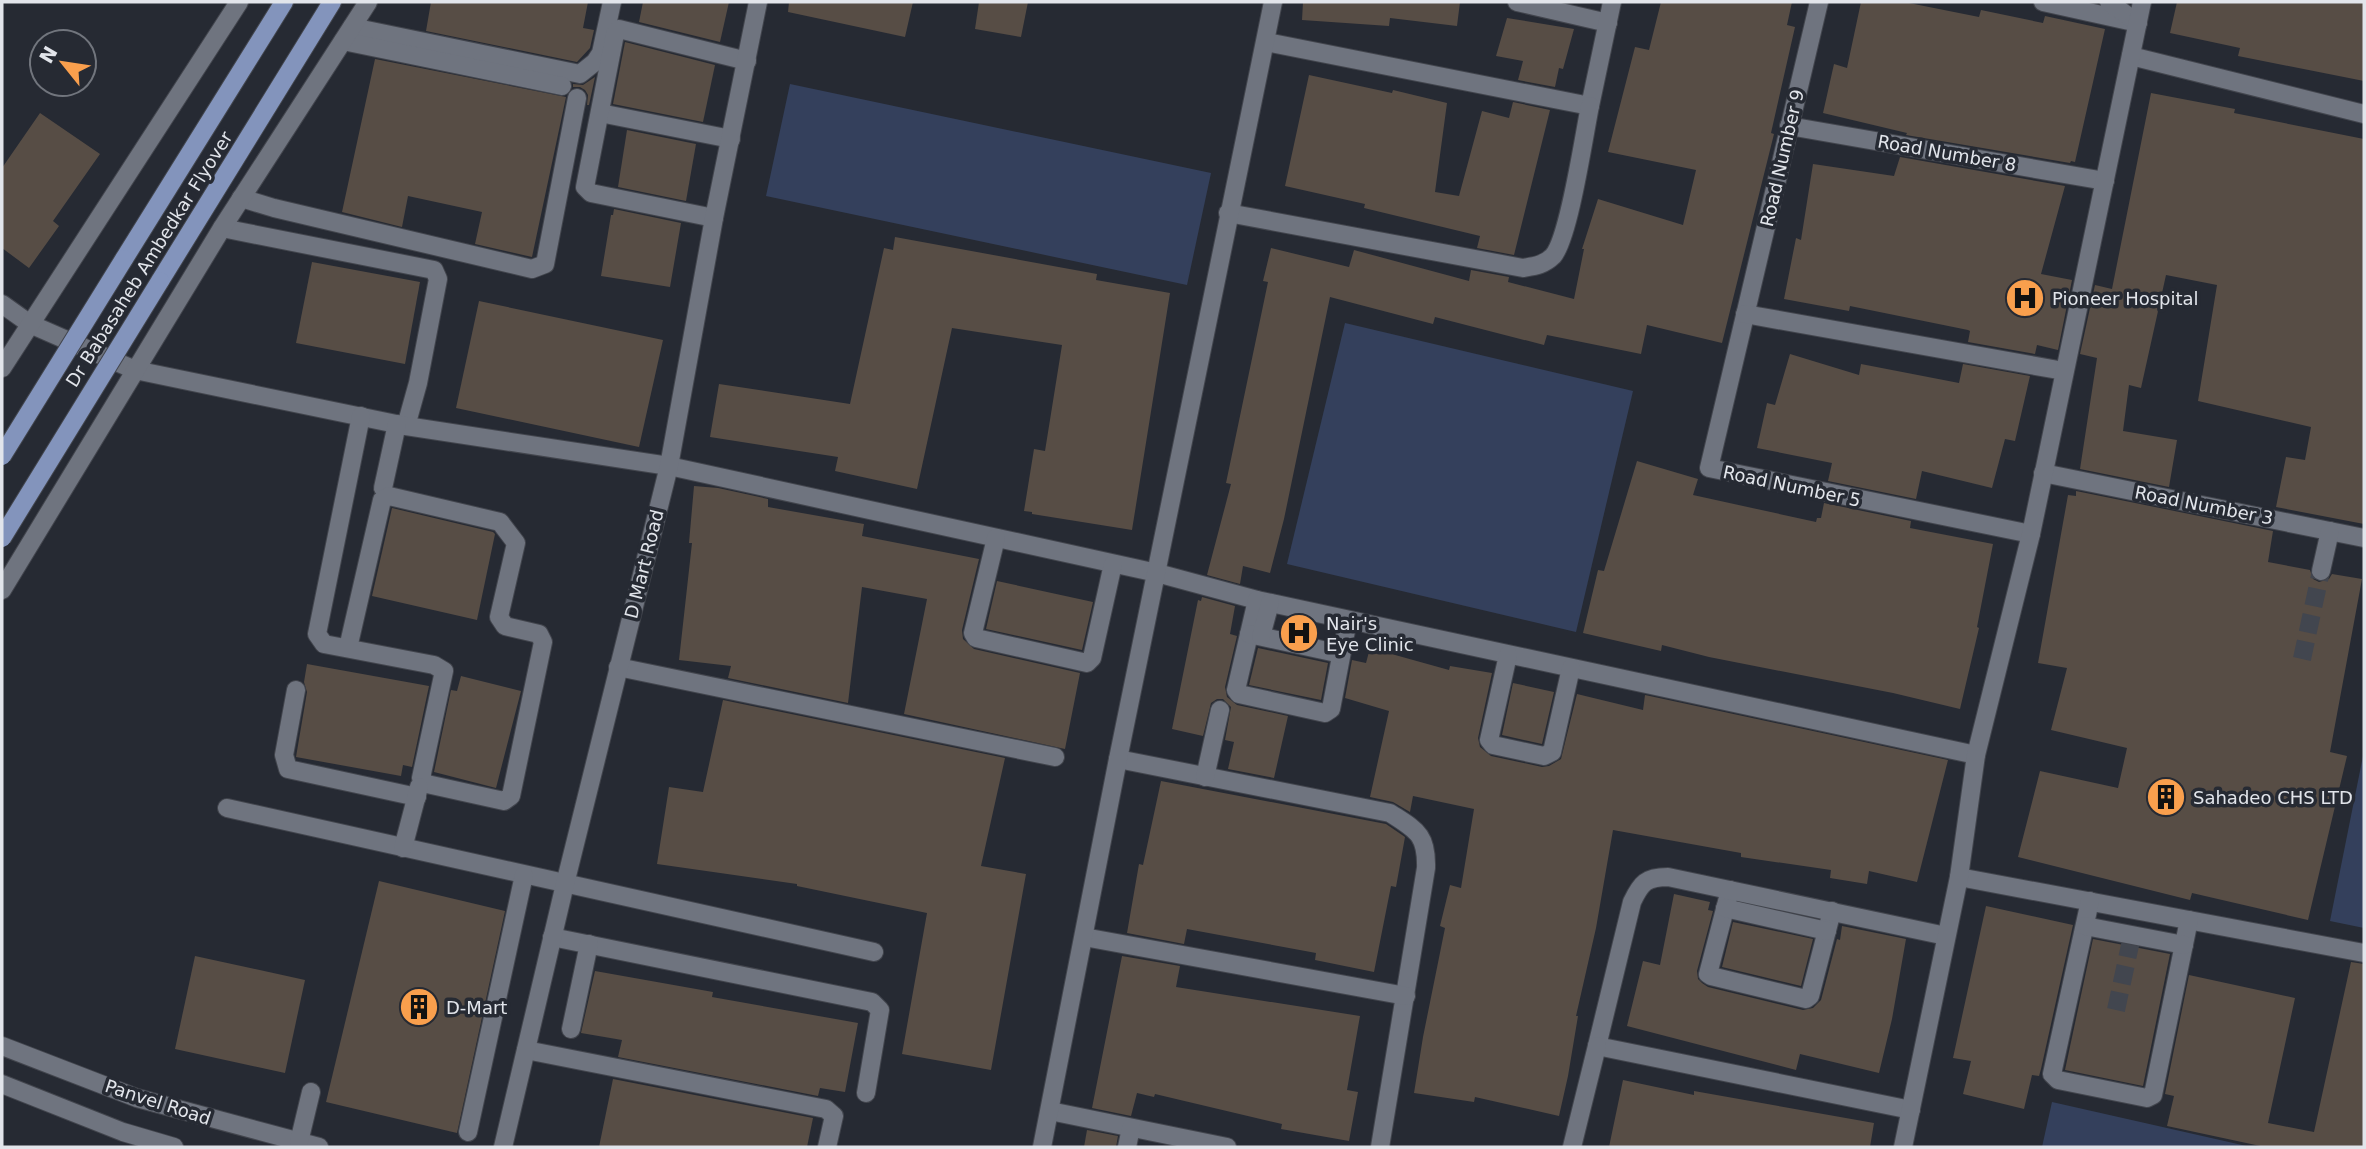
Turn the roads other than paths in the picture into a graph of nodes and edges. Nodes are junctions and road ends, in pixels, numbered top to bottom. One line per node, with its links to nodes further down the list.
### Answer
1 (239, 2): 35 (street)
2 (284, 2): 41 (main road, Dr Babasaheb Ambedkar Flyover, bridge)
3 (332, 2): 47 (main road, Dr Babasaheb Ambedkar Flyover, bridge)
4 (368, 2): 17 (street)
5 (611, 2): 17 (street)
6 (758, 2): 20 (street, D Mart Road)
7 (1273, 2): 18 (street)
8 (1517, 2): 14 (street)
9 (1612, 2): 15 (street)
10 (1818, 2): 26 (street, Road Number 9)
11 (2043, 2): 16 (street)
12 (2109, 2): 16 (street)
13 (2142, 2): 16 (street)
14 (1588, 10): 15 (street)
15 (1608, 23): 23 (street)
16 (2138, 23): 19 (street)
17 (348, 34): 21 (street); 29 (street)
18 (1266, 42): 23 (street); 30 (street)
19 (2131, 56): 25 (street); 28 (street)
20 (747, 61): 24 (street); 27 (street, D Mart Road)
21 (562, 86)
22 (577, 98): 29 (street)
23 (1590, 106): 30 (street)
24 (600, 113): 27 (street); 31 (street)
25 (2364, 114)
26 (1789, 126): 28 (street, Road Number 8); 34 (street, Road Number 9)
27 (731, 139): 31 (street, D Mart Road)
28 (2105, 181): 38 (street)
29 (241, 198): 32 (street)
30 (1228, 213): 52 (street)
31 (714, 218): 42 (street, D Mart Road)
32 (222, 228): 37 (street); 40 (street)
33 (2, 304): 35 (street)
34 (1745, 314): 38 (street); 46 (street, Road Number 5)
35 (30, 324): 36 (street); 37 (street)
36 (2, 368)
37 (135, 370): 39 (street); 53 (street)
38 (2064, 371): 43 (street)
39 (360, 416): 40 (street); 57 (street)
40 (402, 425): 42 (street); 44 (street)
41 (2, 456)
42 (668, 466): 48 (street); 60 (street, D Mart Road)
43 (2043, 473): 45 (street, Road Number 3); 46 (street)
44 (383, 488)
45 (2330, 531): 49 (street, Road Number 3); 51 (street)
46 (2031, 534): 64 (street)
47 (2, 538)
48 (996, 538): 50 (street); 50 (street)
49 (2364, 538)
50 (1113, 564): 52 (street)
51 (2321, 571)
52 (1157, 573): 54 (street); 66 (street)
53 (2, 590)
54 (1264, 602): 55 (street); 56 (street)
55 (1348, 620): 58 (street); 59 (street)
56 (1255, 635): 58 (street); 58 (street)
57 (348, 649): 57 (street)
58 (1341, 654)
59 (1508, 654): 61 (street); 61 (street)
60 (618, 667): 65 (street); 72 (street, D Mart Road)
61 (1571, 668): 64 (street)
62 (296, 690): 69 (street)
63 (1220, 710): 67 (street)
64 (1976, 755): 71 (street)
65 (1055, 757)
66 (1118, 759): 67 (street); 84 (street)
67 (1205, 777): 89 (street)
68 (227, 808): 69 (street)
69 (403, 848): 70 (street)
70 (524, 875): 72 (street); 100 (street)
71 (1959, 877): 74 (street); 81 (street)
72 (565, 884): 83 (street, D Mart Road); 87 (street)
73 (1730, 890): 75 (street); 76 (street); 92 (street)
74 (2090, 901): 77 (street); 79 (street)
75 (1725, 908): 80 (street); 80 (street)
76 (1832, 911): 80 (street); 81 (street)
77 (2138, 911): 78 (street); 82 (street)
78 (2189, 920): 86 (street); 88 (street)
79 (2085, 926): 82 (street); 86 (street)
80 (1827, 931)
81 (1946, 936): 97 (street)
82 (2132, 936): 86 (street)
83 (552, 937): 85 (street); 93 (street, D Mart Road)
84 (1084, 937): 89 (street); 98 (street)
85 (589, 944): 90 (street); 96 (street)
86 (2184, 945)
87 (874, 952)
88 (2364, 953)
89 (1406, 996): 109 (street)
90 (572, 1029)
91 (2, 1046): 101 (street, Panvel Road)
92 (1597, 1046): 97 (street); 110 (street)
93 (526, 1050): 104 (street, D Mart Road); 105 (street)
94 (2, 1083): 102 (street)
95 (312, 1092): 101 (street)
96 (866, 1093)
97 (1910, 1110): 111 (street)
98 (1049, 1111): 99 (street); 106 (street)
99 (1131, 1128): 107 (street); 108 (street)
100 (468, 1132)
101 (299, 1142): 103 (street, Panvel Road)
102 (174, 1147)
103 (319, 1147)
104 (503, 1147)
105 (827, 1147)
106 (1042, 1147)
107 (1127, 1147)
108 (1227, 1147)
109 (1380, 1147)
110 (1572, 1147)
111 (1903, 1147)

